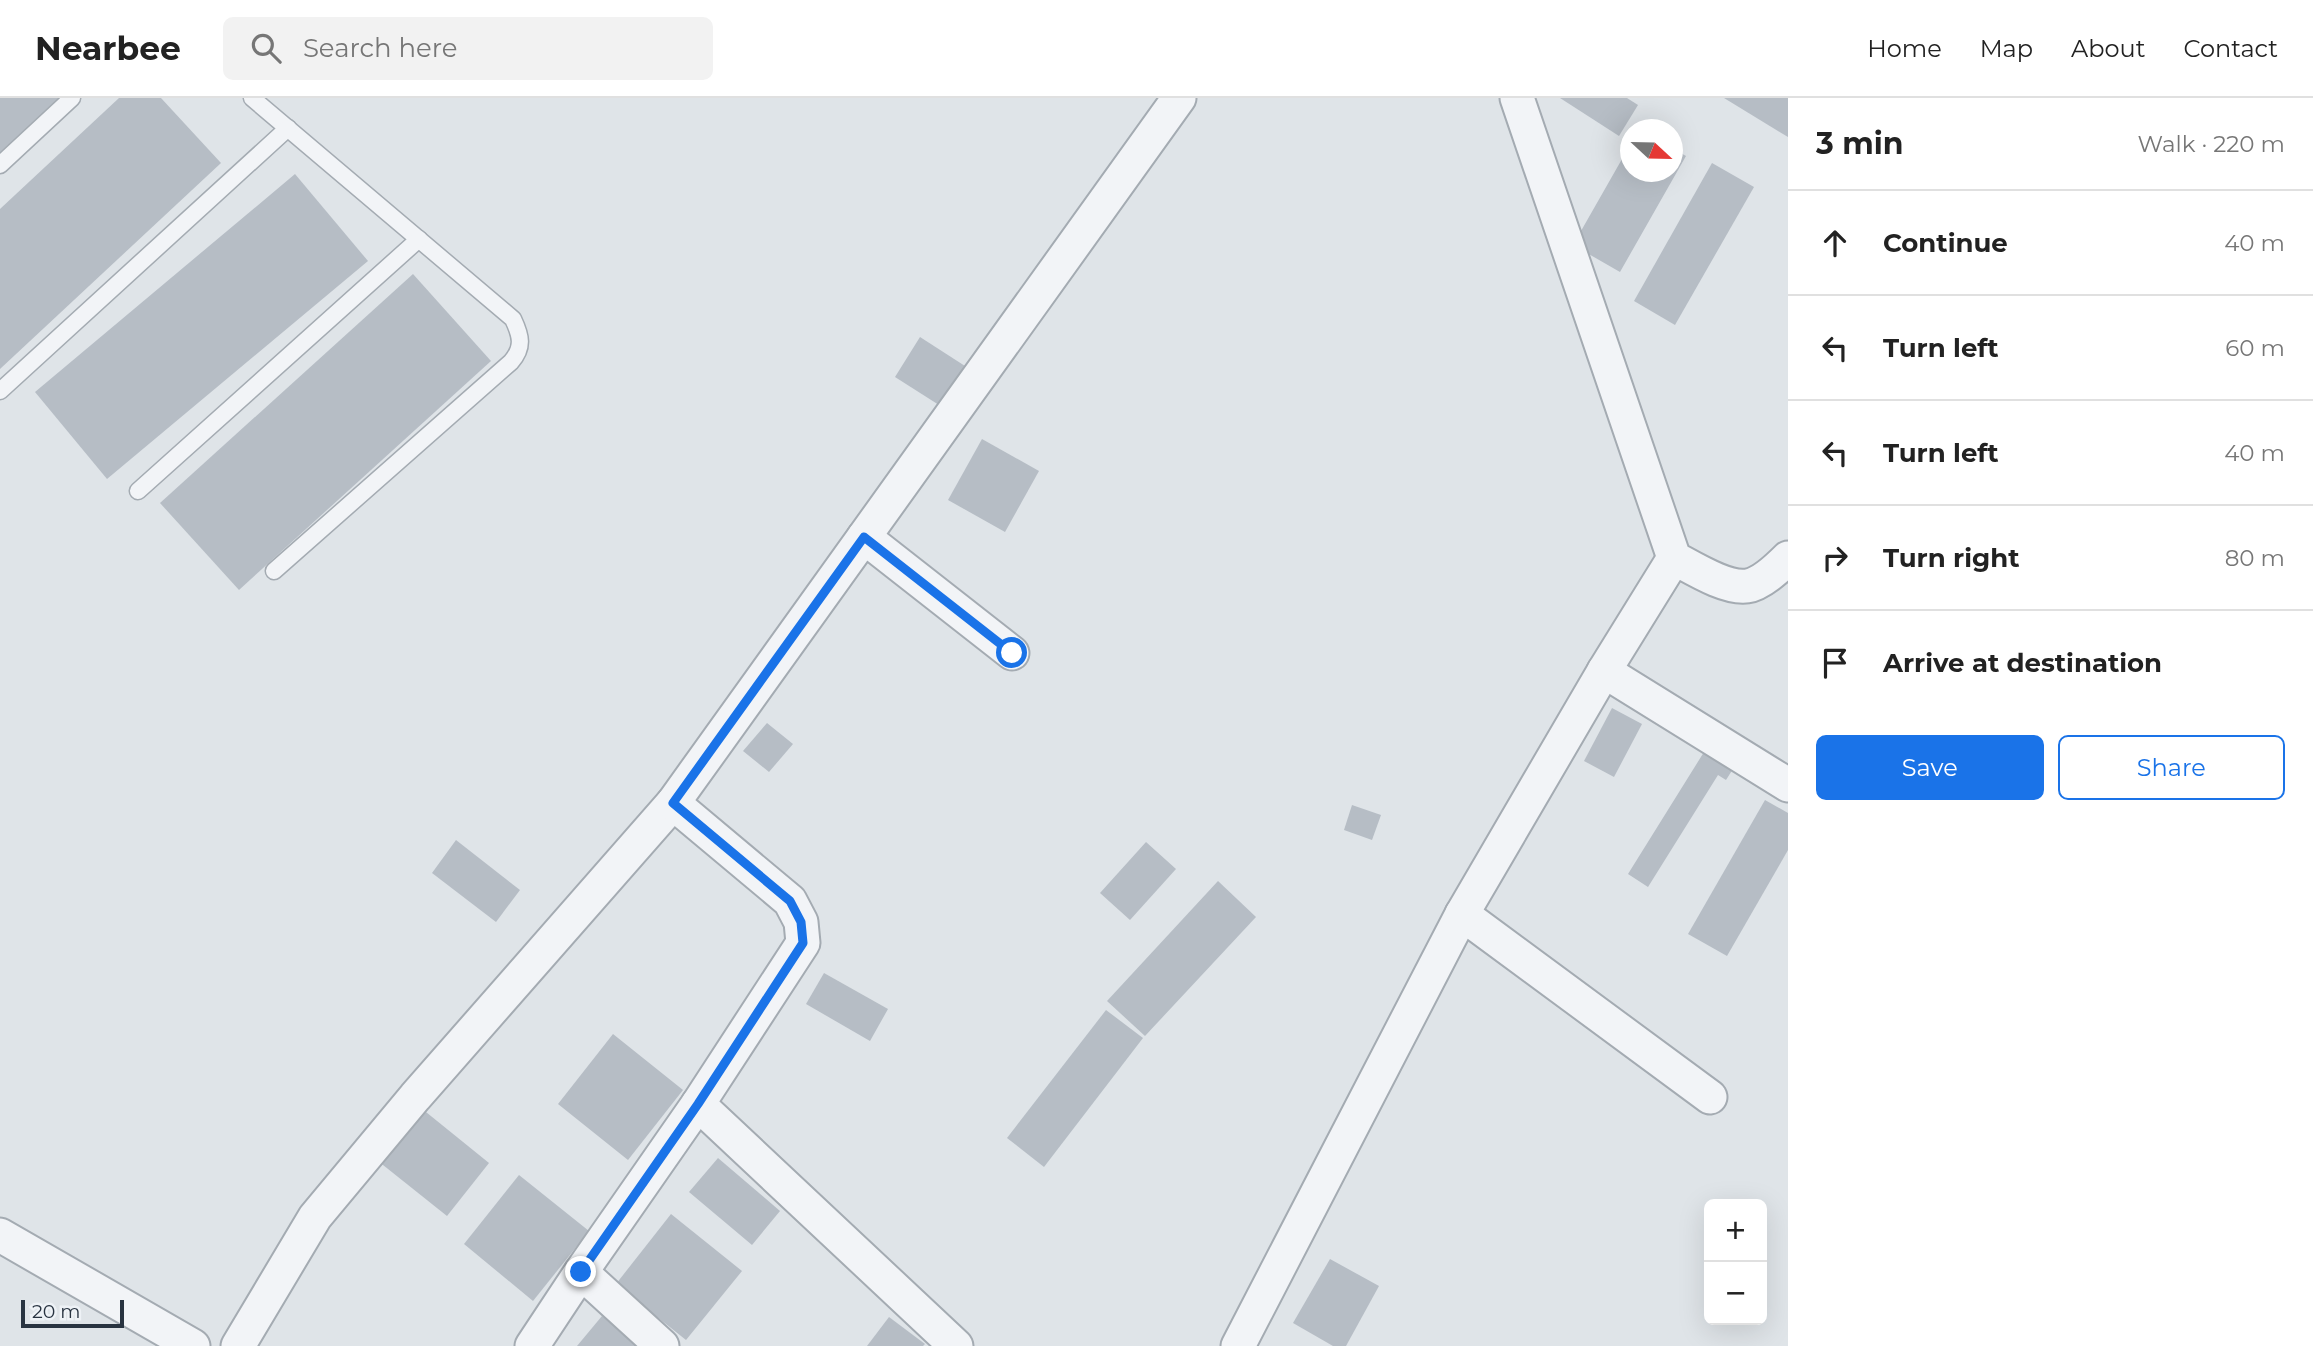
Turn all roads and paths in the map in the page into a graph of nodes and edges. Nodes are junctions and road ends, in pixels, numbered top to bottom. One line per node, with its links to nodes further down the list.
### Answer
1 (72, 98): 6 (lane)
2 (252, 98): 5 (lane)
3 (1179, 98): 10 (street)
4 (1517, 98): 11 (street)
5 (288, 128): 7 (lane); 8 (lane)
6 (0, 165)
7 (419, 239): 9 (lane); 13 (lane)
8 (0, 391)
9 (138, 491)
10 (864, 537): 14 (street); 17 (street)
11 (1674, 558): 12 (street); 15 (street)
12 (1788, 558)
13 (274, 571)
14 (1012, 653)
15 (1604, 671): 16 (street); 18 (street)
16 (1788, 785)
17 (673, 803): 20 (street); 24 (street)
18 (1462, 915): 19 (street); 28 (street)
19 (1710, 1097)
20 (698, 1104): 22 (street); 27 (street)
21 (0, 1235): 23 (street)
22 (581, 1272): 25 (street); 26 (street)
23 (192, 1346)
24 (238, 1346)
25 (532, 1346)
26 (662, 1346)
27 (956, 1346)
28 (1238, 1346)

